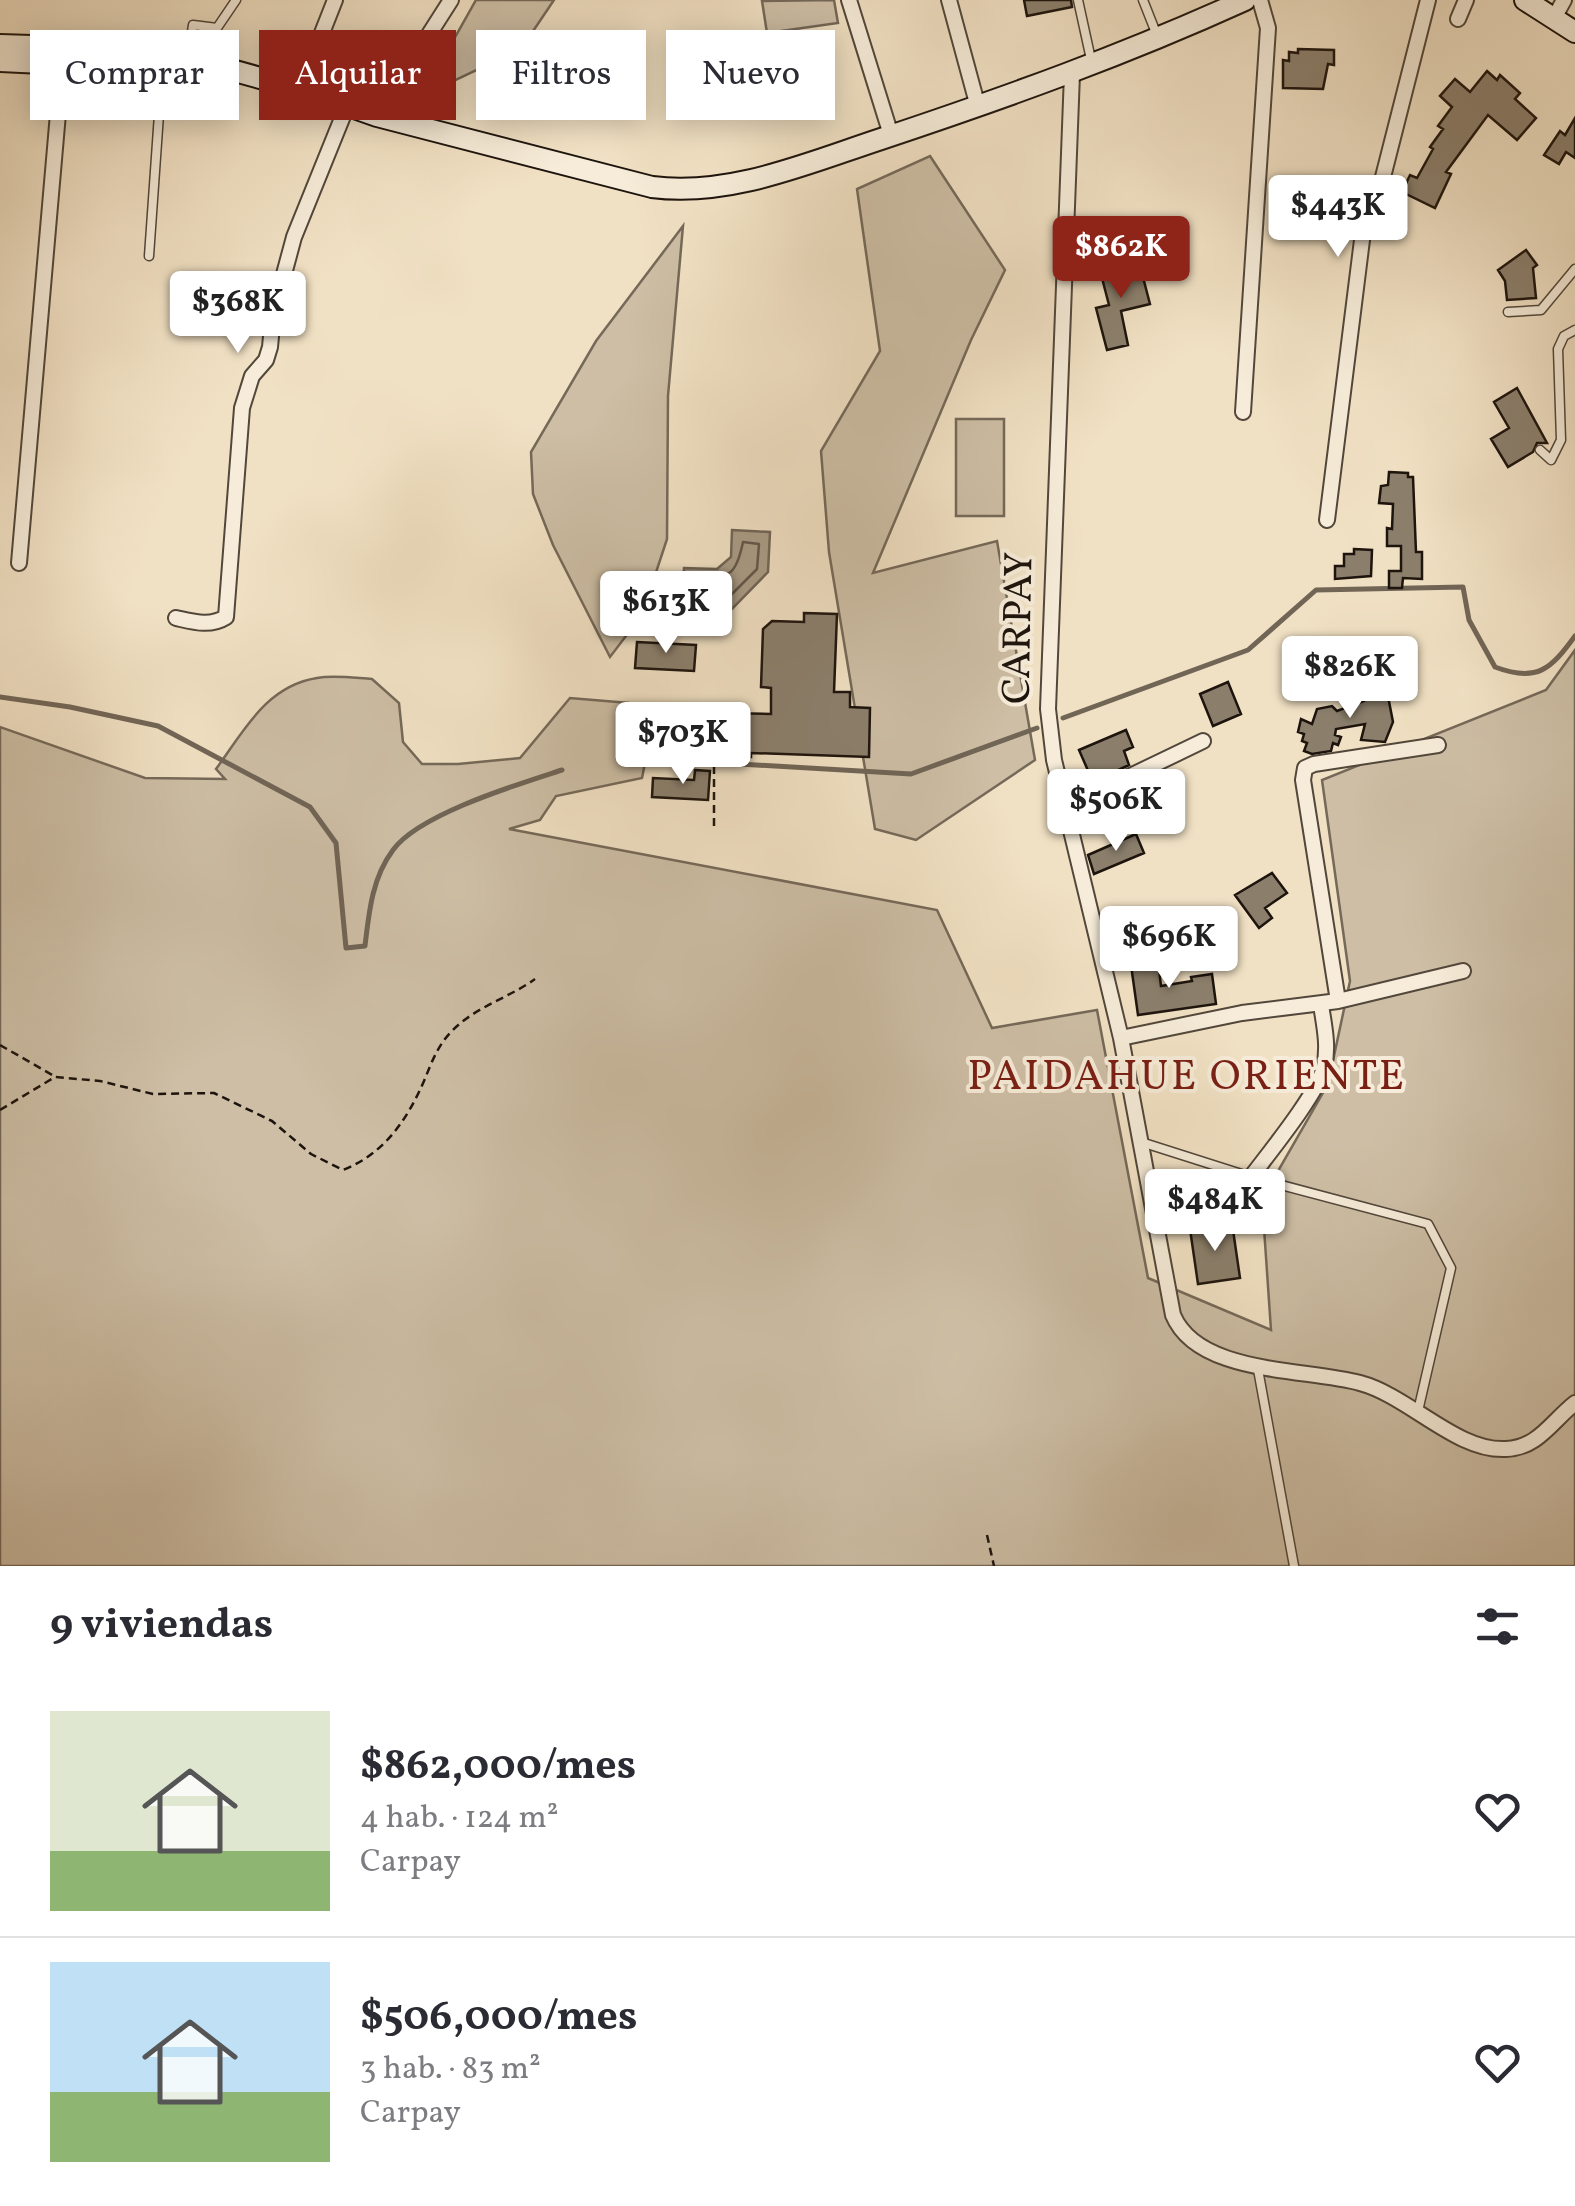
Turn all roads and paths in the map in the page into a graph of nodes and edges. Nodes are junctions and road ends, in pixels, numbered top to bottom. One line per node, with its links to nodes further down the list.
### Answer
1 (236, 0): 15 (lane)
2 (335, 0): 17 (street)
3 (451, 0): 18 (street)
4 (848, 0): 31 (street)
5 (949, 0): 26 (street)
6 (1078, 0): 25 (lane)
7 (1143, 0): 20 (lane)
8 (1244, 0): 20 (street)
9 (1260, 0): 36 (street)
10 (1428, 0): 38 (street)
11 (1466, 0): 14 (street)
12 (1526, 0): 13 (street)
13 (1559, 9): 19 (street)
14 (1458, 19)
15 (217, 28): 16 (lane)
16 (193, 30)
17 (323, 30)
18 (432, 30)
19 (1575, 32)
20 (1158, 39): 25 (street)
21 (0, 45): 22 (street)
22 (30, 50)
23 (30, 58): 24 (street)
24 (0, 61)
25 (1082, 70): 26 (street); 44 (street, CARPAY)
26 (978, 107): 31 (street)
27 (57, 120): 39 (street)
28 (159, 120): 32 (lane)
29 (341, 120): 40 (street)
30 (392, 120): 31 (street)
31 (891, 135)
32 (149, 256)
33 (1575, 270): 34 (lane)
34 (1508, 312)
35 (1575, 330): 37 (lane)
36 (1243, 412)
37 (1540, 450)
38 (1327, 520)
39 (19, 563)
40 (176, 618)
41 (714, 714): 45 (path)
42 (1203, 741): 44 (street)
43 (1438, 745): 48 (street)
44 (1066, 807): 50 (street, CARPAY)
45 (714, 830)
46 (1463, 971): 48 (street)
47 (535, 979): 52 (path)
48 (1338, 1001): 49 (street)
49 (1321, 1004): 50 (street); 55 (street)
50 (1121, 1038): 54 (street, CARPAY)
51 (0, 1045): 52 (path)
52 (56, 1077): 53 (path)
53 (0, 1110)
54 (1141, 1142): 55 (lane); 56 (street, CARPAY)
55 (1251, 1177): 58 (lane)
56 (1257, 1364): 58 (street, CARPAY); 61 (lane)
57 (1575, 1403): 58 (street, CARPAY)
58 (1418, 1411)
59 (986, 1535): 60 (path)
60 (994, 1566)
61 (1294, 1566)

